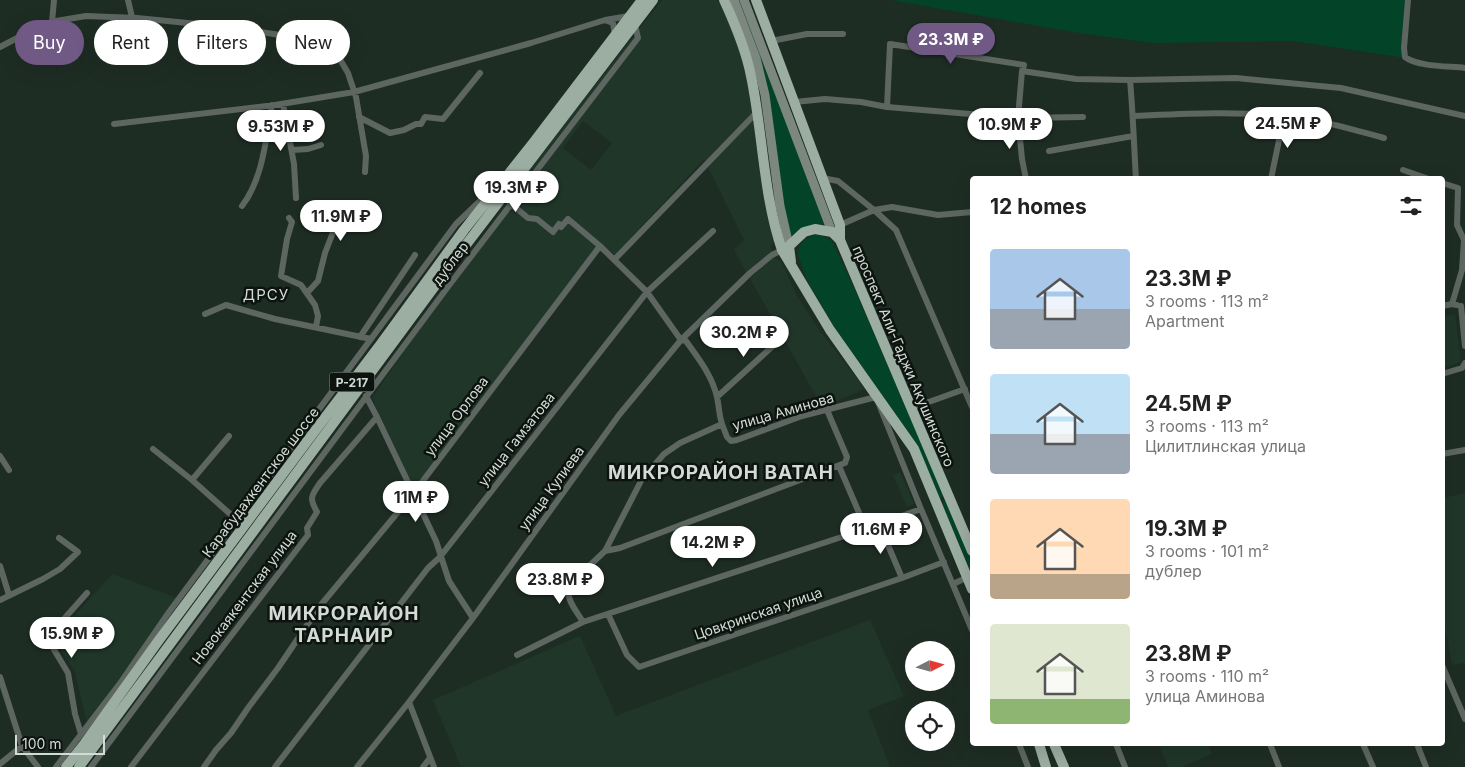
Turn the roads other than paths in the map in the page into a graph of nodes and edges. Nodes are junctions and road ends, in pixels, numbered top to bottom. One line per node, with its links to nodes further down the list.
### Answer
1 (54, 0): 10 (street)
2 (128, 0): 9 (street)
3 (722, 0): 28 (highway)
4 (734, 0): 60 (main road)
5 (744, 0): 57 (main road)
6 (756, 0): 17 (highway)
7 (1408, 0): 19 (street)
8 (650, 1): 13 (highway, Карабудахкентское шоссе)
9 (132, 17): 11 (street); 23 (street)
10 (52, 20)
11 (61, 20)
12 (605, 20): 13 (street); 15 (street); 23 (street)
13 (633, 20): 15 (highway, Карабудахкентское шоссе / Р-217); 49 (highway, Карабудахкентское шоссе); 51 (street, дублер)
14 (842, 34): 17 (street)
15 (615, 35): 49 (highway, Карабудахкентское шоссе / Р-217)
16 (15, 39): 18 (street)
17 (771, 41): 24 (highway)
18 (0, 47)
19 (1465, 68)
20 (1022, 71): 22 (street); 27 (street); 34 (street)
21 (480, 72): 32 (street)
22 (1130, 80): 29 (street); 31 (street)
23 (355, 95): 25 (street); 32 (street)
24 (794, 102): 27 (street); 47 (highway)
25 (282, 104): 26 (street); 39 (street)
26 (272, 105): 35 (street); 53 (street)
27 (887, 108): 34 (street)
28 (757, 112): 60 (highway); 62 (street)
29 (1134, 116): 30 (street); 36 (street)
30 (1284, 116): 37 (street); 45 (street)
31 (1465, 116)
32 (359, 117): 42 (street)
33 (1083, 117): 34 (street)
34 (1018, 118): 43 (street)
35 (114, 124)
36 (1133, 136): 40 (street); 44 (street)
37 (1384, 138)
38 (321, 144): 39 (street)
39 (292, 150): 50 (street)
40 (1049, 151)
41 (1403, 170): 46 (street)
42 (365, 172)
43 (1025, 176)
44 (1136, 176)
45 (1272, 176)
46 (1421, 176)
47 (822, 178): 54 (street); 57 (highway)
48 (1445, 184): 65 (street)
49 (502, 189): 51 (street); 72 (street); 137 (highway, Карабудахкентское шоссе / Р-217); 138 (highway, Карабудахкентское шоссе)
50 (296, 198)
51 (510, 203): 59 (street); 78 (street, дублер)
52 (318, 204): 64 (street)
53 (242, 206)
54 (874, 210): 55 (street); 57 (street); 77 (street)
55 (970, 212)
56 (290, 218): 64 (street)
57 (836, 228): 60 (highway); 82 (highway, проспект Али-Гаджи Акушинского)
58 (713, 231): 63 (street, улица Гамзатова)
59 (600, 246): 62 (street); 94 (street, улица Орлова)
60 (786, 248): 73 (street, улица Кулиева); 80 (highway, проспект Али-Гаджи Акушинского)
61 (415, 255): 71 (street)
62 (614, 260): 63 (street)
63 (647, 292): 73 (street); 104 (street, улица Гамзатова)
64 (306, 293): 69 (street)
65 (1452, 304): 66 (street); 67 (street)
66 (1445, 305)
67 (1463, 307): 74 (street)
68 (205, 314): 69 (street)
69 (316, 327): 71 (street)
70 (786, 334): 79 (street)
71 (360, 337): 72 (street)
72 (371, 339): 98 (street)
73 (681, 340): 79 (street); 115 (street, улица Кулиева)
74 (1465, 346)
75 (1465, 363): 76 (street)
76 (1445, 373)
77 (965, 389): 81 (street); 82 (street)
78 (366, 396): 84 (street); 134 (street, дублер)
79 (717, 397): 85 (street)
80 (876, 397): 83 (street, улица Аминова); 96 (highway, проспект Али-Гаджи Акушинского); 97 (street)
81 (970, 402)
82 (912, 408): 95 (highway, проспект Али-Гаджи Акушинского)
83 (827, 410): 85 (street, улица Аминова); 91 (street)
84 (377, 418): 94 (street); 139 (street, Новокаякентская улица)
85 (722, 424): 103 (street, улица Аминова)
86 (229, 436): 93 (street)
87 (153, 449): 93 (street)
88 (1465, 450): 89 (street)
89 (1445, 453)
90 (0, 456): 92 (street)
91 (839, 466): 100 (street); 103 (street)
92 (9, 470)
93 (192, 480): 98 (street)
94 (413, 494): 104 (street); 140 (street, улица Орлова)
95 (948, 494): 96 (highway); 102 (highway, проспект Али-Гаджи Акушинского)
96 (935, 500): 107 (highway, проспект Али-Гаджи Акушинского)
97 (921, 509): 99 (street); 105 (street)
98 (238, 521): 123 (street)
99 (879, 524): 100 (street); 108 (street)
100 (866, 529): 114 (street)
101 (59, 538): 112 (street)
102 (970, 546)
103 (605, 551): 116 (street, улица Аминова)
104 (440, 556): 115 (street); 141 (street, улица Гамзатова)
105 (944, 562): 108 (street, Цовкринская улица); 110 (street)
106 (0, 566): 112 (street)
107 (968, 577): 109 (highway, проспект Али-Гаджи Акушинского); 110 (street)
108 (902, 578): 114 (street, Цовкринская улица)
109 (970, 583)
110 (953, 584): 117 (street)
111 (88, 594): 123 (street)
112 (10, 595): 113 (street)
113 (0, 600)
114 (608, 614): 116 (street)
115 (473, 618): 121 (street, улица Кулиева)
116 (583, 622): 118 (street)
117 (970, 625)
118 (517, 655)
119 (1445, 672): 122 (street)
120 (0, 677): 124 (street)
121 (409, 702): 132 (street); 142 (street, улица Кулиева)
122 (1465, 719)
123 (81, 734): 136 (street)
124 (22, 746): 133 (street); 135 (street)
125 (1020, 746): 145 (street)
126 (1040, 746): 146 (highway)
127 (1055, 746): 147 (highway)
128 (1117, 746): 148 (street)
129 (1271, 746): 149 (street)
130 (1364, 746): 150 (street)
131 (1417, 746): 151 (street)
132 (430, 758): 143 (street); 144 (street)
133 (0, 764)
134 (94, 766)
135 (38, 767)
136 (56, 767)
137 (66, 767)
138 (79, 767)
139 (131, 767)
140 (204, 767)
141 (275, 767)
142 (357, 767)
143 (423, 767)
144 (434, 767)
145 (1028, 767)
146 (1046, 767)
147 (1064, 767)
148 (1125, 767)
149 (1279, 767)
150 (1373, 767)
151 (1426, 767)

